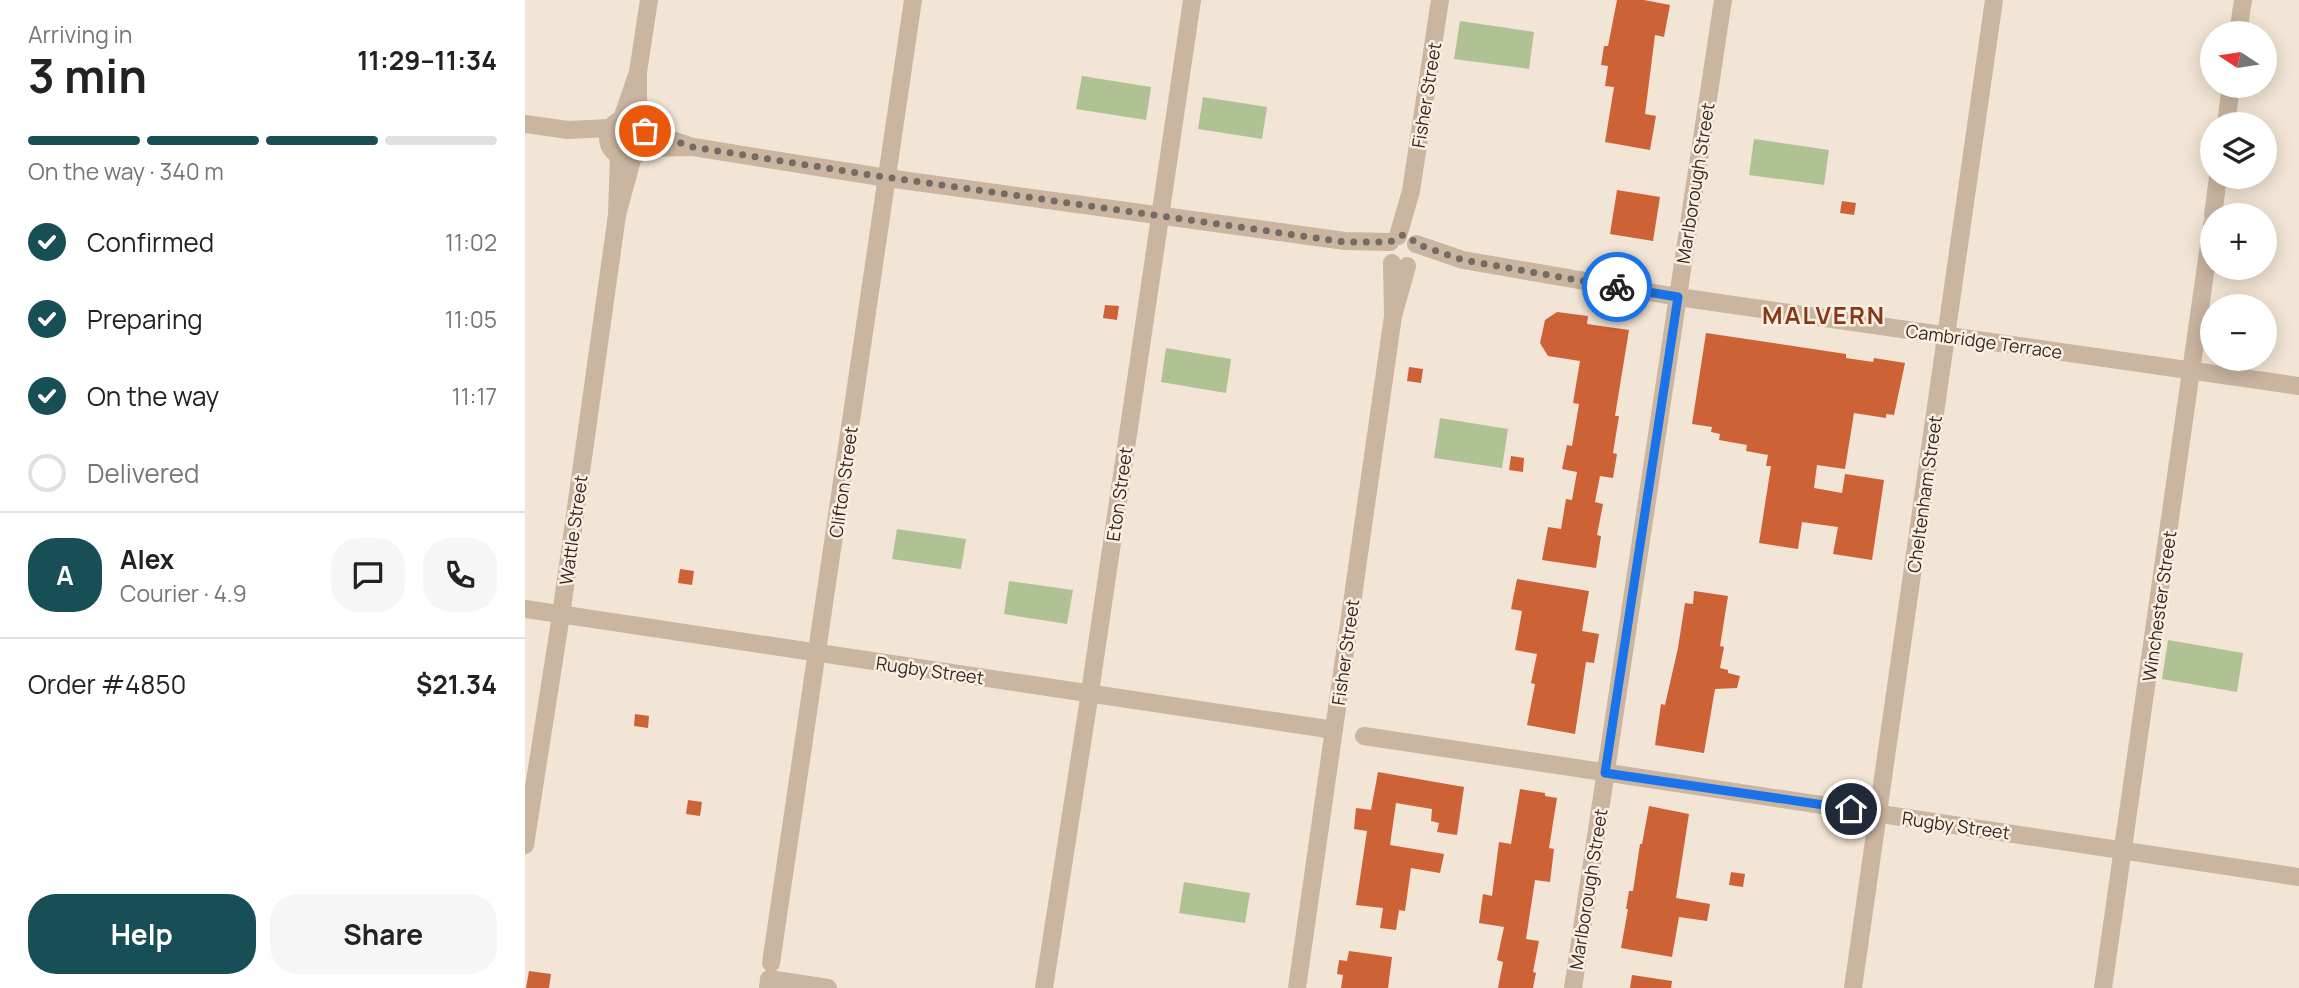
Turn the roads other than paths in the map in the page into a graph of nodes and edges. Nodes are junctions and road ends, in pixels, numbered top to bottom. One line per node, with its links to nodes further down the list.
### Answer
1 (649, 0): 10 (street, Wattle Street)
2 (913, 0): 11 (street, Clifton Street)
3 (1192, 0): 12 (street, Eton Street)
4 (1440, 0): 13 (street, Fisher Street)
5 (1723, 0): 15 (street, Marlborough Street)
6 (1994, 0): 16 (street, Cheltenham Street)
7 (2243, 0): 8 (street)
8 (2240, 21)
9 (525, 124): 10 (street, Cambridge Terrace)
10 (627, 138): 11 (street, Cambridge Terrace); 20 (street, Wattle Street)
11 (887, 178): 12 (street, Cambridge Terrace); 21 (street, Clifton Street)
12 (1159, 215): 13 (street, Cambridge Terrace); 22 (street, Eton Street)
13 (1402, 251): 15 (street, Cambridge Terrace); 23 (street, Fisher Street)
14 (2204, 280): 17 (street, Winchester Street)
15 (1678, 297): 16 (street, Cambridge Terrace); 25 (street, Marlborough Street)
16 (1946, 335): 17 (street, Cambridge Terrace); 26 (street, Cheltenham Street)
17 (2192, 371): 18 (street, Cambridge Terrace); 28 (street, Winchester Street)
18 (2299, 386)
19 (525, 610): 20 (street, Rugby Street)
20 (561, 615): 21 (street, Rugby Street); 27 (street, Wattle Street)
21 (818, 654): 22 (street, Rugby Street); 30 (street, Clifton Street)
22 (1090, 692): 23 (street, Rugby Street); 32 (street, Eton Street)
23 (1334, 730): 33 (street, Fisher Street)
24 (1364, 736): 25 (street, Rugby Street)
25 (1605, 773): 26 (street, Rugby Street); 34 (street, Marlborough Street)
26 (1878, 813): 28 (street, Rugby Street); 35 (street, Cheltenham Street)
27 (525, 845)
28 (2125, 849): 29 (street, Rugby Street); 36 (street, Winchester Street)
29 (2299, 877)
30 (769, 977): 31 (street)
31 (828, 988)
32 (1044, 988)
33 (1297, 988)
34 (1573, 988)
35 (1853, 988)
36 (2103, 988)

